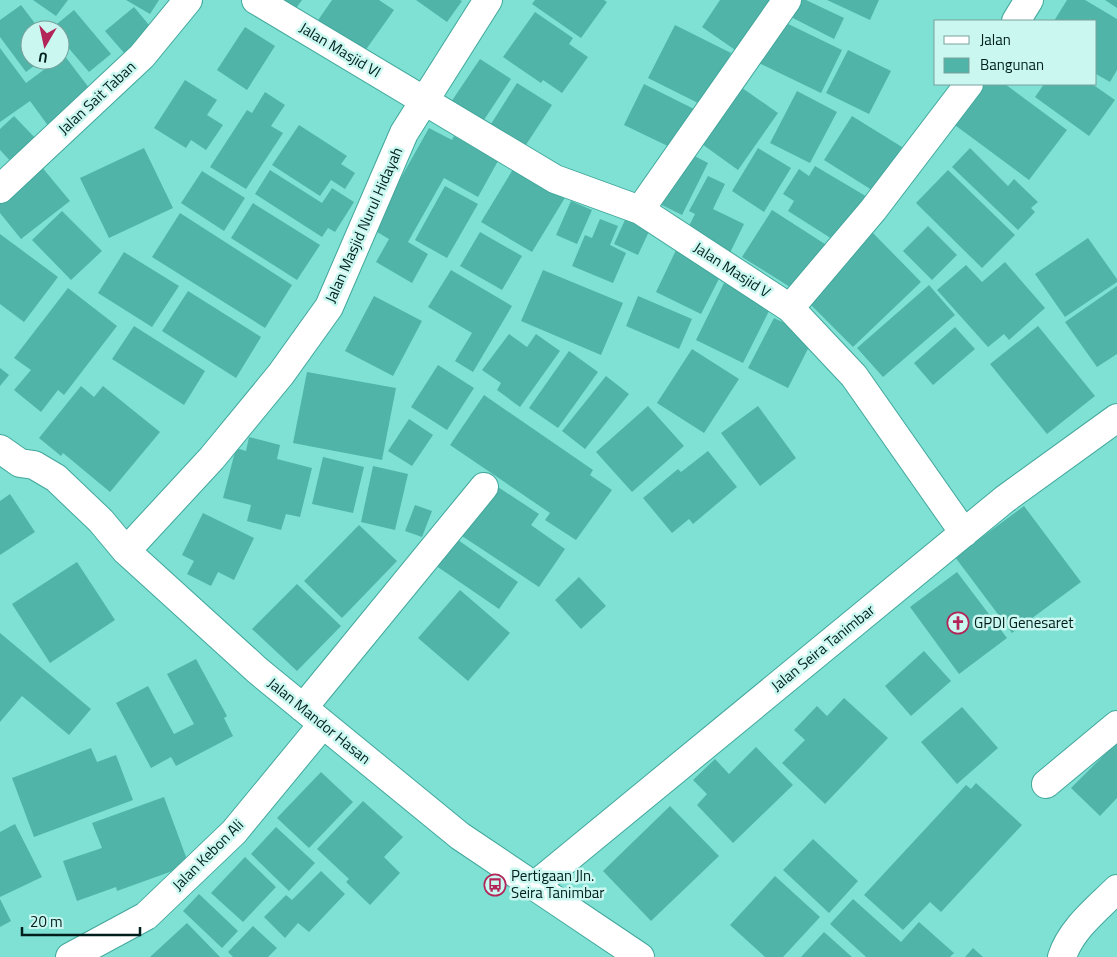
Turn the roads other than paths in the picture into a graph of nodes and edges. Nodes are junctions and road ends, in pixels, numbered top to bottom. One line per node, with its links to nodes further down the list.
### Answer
1 (188, 0): 9 (street, Jalan Sait Taban)
2 (256, 0): 8 (street, Jalan Masjid VI)
3 (488, 0): 8 (street, Jalan Masjid Nurul Hidayah)
4 (787, 0): 10 (street)
5 (1029, 0): 6 (street)
6 (1017, 20)
7 (968, 85): 11 (street)
8 (424, 100): 10 (street, Jalan Masjid V); 16 (street, Jalan Masjid Nurul Hidayah)
9 (0, 189)
10 (640, 210): 11 (street, Jalan Masjid V)
11 (790, 308): 15 (street, Jalan Masjid V)
12 (1117, 418): 15 (street, Jalan Seira Tanimbar)
13 (7, 463): 16 (street, Jalan Mandor Hasan)
14 (484, 487): 17 (street, Jalan Kebon Ali)
15 (964, 533): 20 (street, Jalan Seira Tanimbar)
16 (126, 551): 17 (street, Jalan Mandor Hasan)
17 (313, 716): 20 (street, Jalan Mandor Hasan); 22 (street, Jalan Kebon Ali)
18 (1117, 725): 19 (street)
19 (1046, 784)
20 (534, 886): 23 (street, Jalan Mandor Hasan)
21 (1117, 889): 24 (street)
22 (70, 957)
23 (640, 957)
24 (1062, 957)

